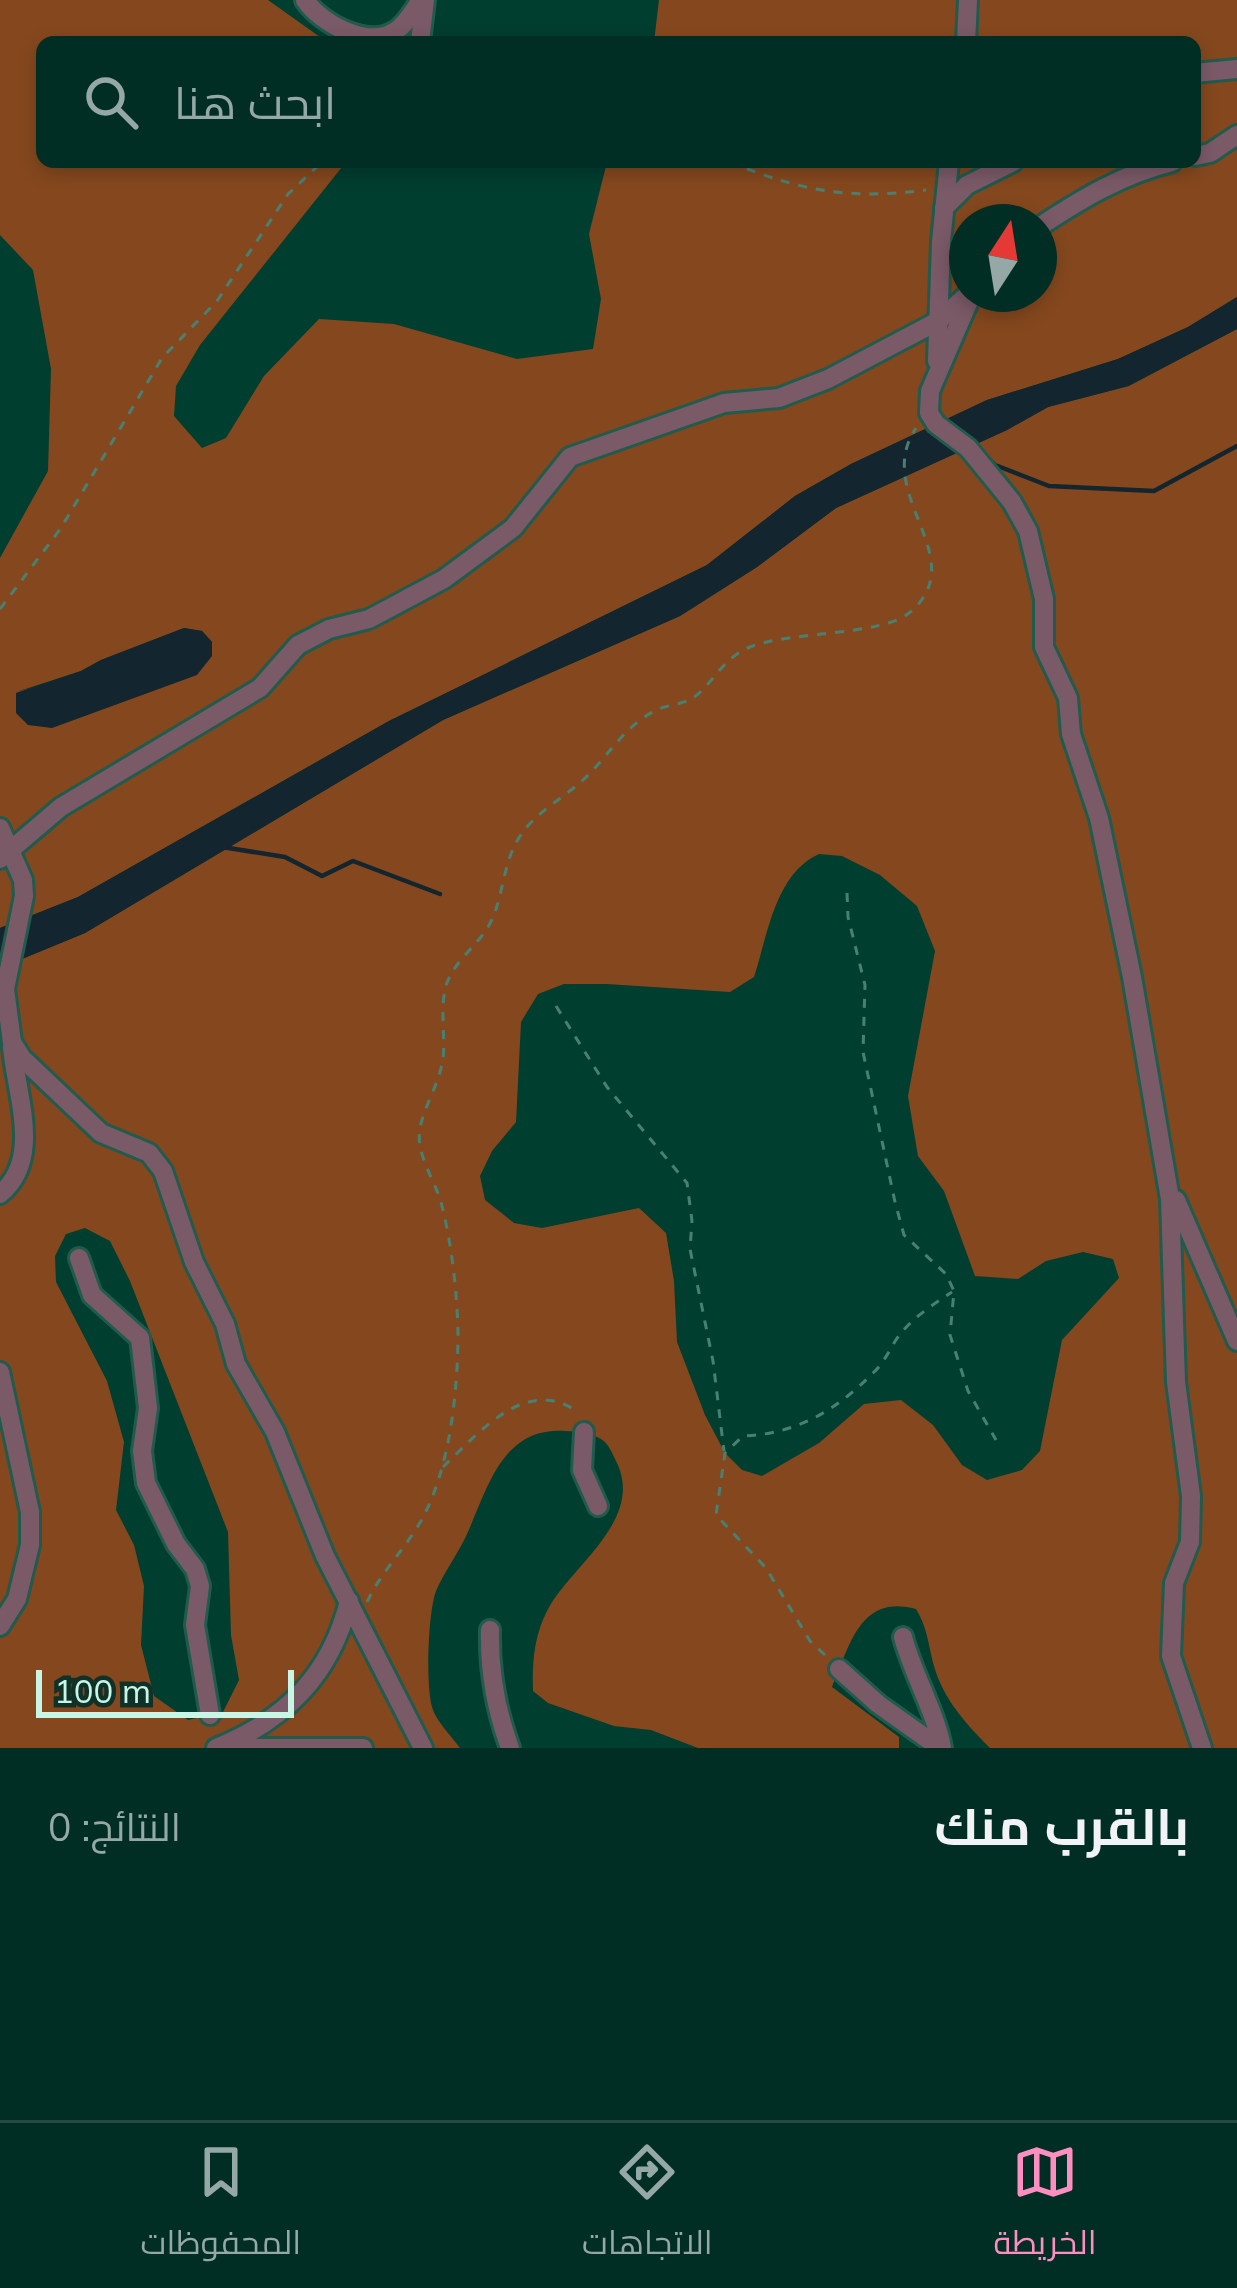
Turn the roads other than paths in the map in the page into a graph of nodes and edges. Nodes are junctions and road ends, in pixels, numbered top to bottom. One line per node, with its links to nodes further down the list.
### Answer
1 (305, 0): 4 (street)
2 (423, 0): 5 (street); 6 (street)
3 (968, 0): 7 (street)
4 (376, 36)
5 (384, 36)
6 (420, 36)
7 (966, 36)
8 (1237, 70): 9 (street)
9 (1201, 73)
10 (1237, 135): 11 (street)
11 (1201, 155)
12 (948, 168): 15 (street)
13 (1001, 168): 15 (street)
14 (1149, 168): 16 (street)
15 (945, 198): 19 (street)
16 (1057, 216)
17 (949, 312): 19 (street)
18 (963, 312): 20 (street)
19 (940, 320): 20 (street); 22 (street)
20 (937, 374): 24 (street)
21 (0, 828): 22 (street)
22 (6, 855): 23 (street)
23 (12, 1042): 25 (street); 31 (street)
24 (1167, 1178): 27 (street); 43 (street)
25 (0, 1194)
26 (79, 1258): 36 (street)
27 (1237, 1341)
28 (0, 1372): 32 (street)
29 (584, 1432): 30 (street)
30 (598, 1506)
31 (349, 1601): 37 (street); 40 (street)
32 (0, 1626)
33 (490, 1630): 41 (street)
34 (903, 1637): 42 (street)
35 (839, 1669): 42 (street)
36 (210, 1715)
37 (216, 1748)
38 (241, 1748): 39 (street)
39 (363, 1748)
40 (424, 1748)
41 (510, 1748)
42 (941, 1748)
43 (1202, 1748)

